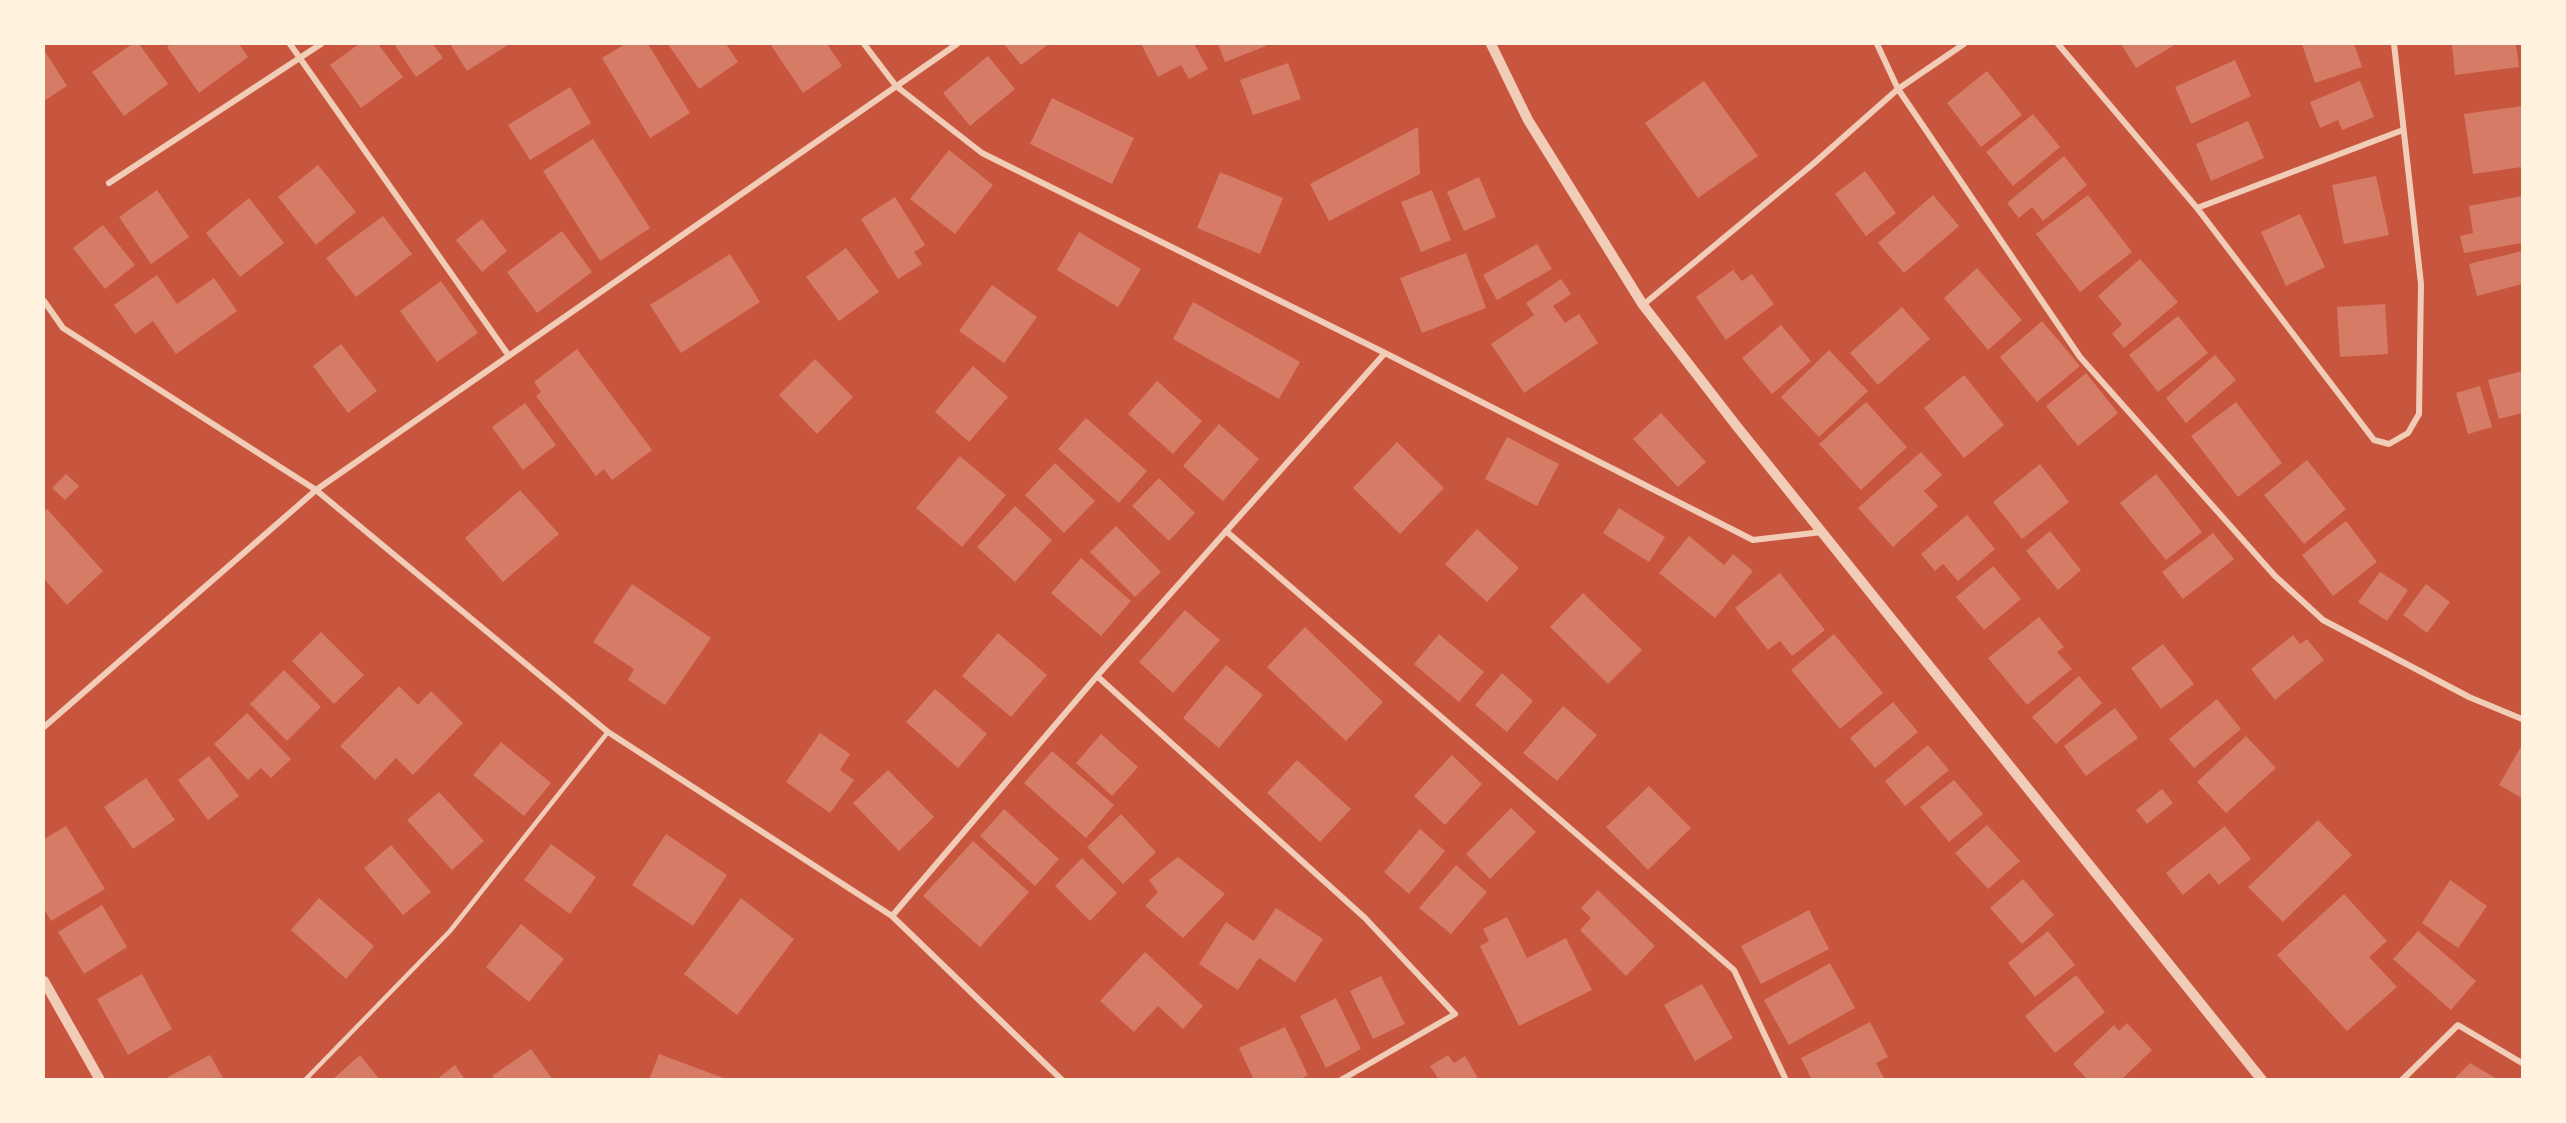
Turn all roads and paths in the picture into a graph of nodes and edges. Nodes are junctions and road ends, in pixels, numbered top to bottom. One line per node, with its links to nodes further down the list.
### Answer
1 (290, 44): 10 (street)
2 (321, 44): 10 (street)
3 (864, 44): 11 (street)
4 (957, 44): 11 (street)
5 (1491, 44): 17 (street)
6 (1877, 44): 12 (street)
7 (1964, 44): 12 (street)
8 (2058, 44): 15 (street)
9 (2394, 44): 13 (street)
10 (300, 58): 14 (street); 19 (street)
11 (896, 86): 18 (street); 19 (street)
12 (1898, 88): 17 (street); 24 (street)
13 (2403, 130): 15 (street); 15 (street)
14 (109, 183)
15 (2197, 208)
16 (44, 301): 20 (street)
17 (1643, 305): 22 (street)
18 (1385, 353): 21 (street); 22 (street)
19 (509, 356): 20 (street)
20 (316, 490): 25 (street); 26 (street)
21 (1226, 531): 23 (street); 34 (street)
22 (1822, 532): 35 (street)
23 (1097, 676): 27 (street); 33 (street)
24 (2523, 719)
25 (44, 727)
26 (608, 732): 27 (street); 31 (lane)
27 (892, 916): 32 (street)
28 (44, 981): 30 (street)
29 (2523, 1063): 36 (street)
30 (100, 1080)
31 (305, 1080)
32 (1062, 1080)
33 (1341, 1080)
34 (1786, 1080)
35 (2262, 1080)
36 (2402, 1080)

